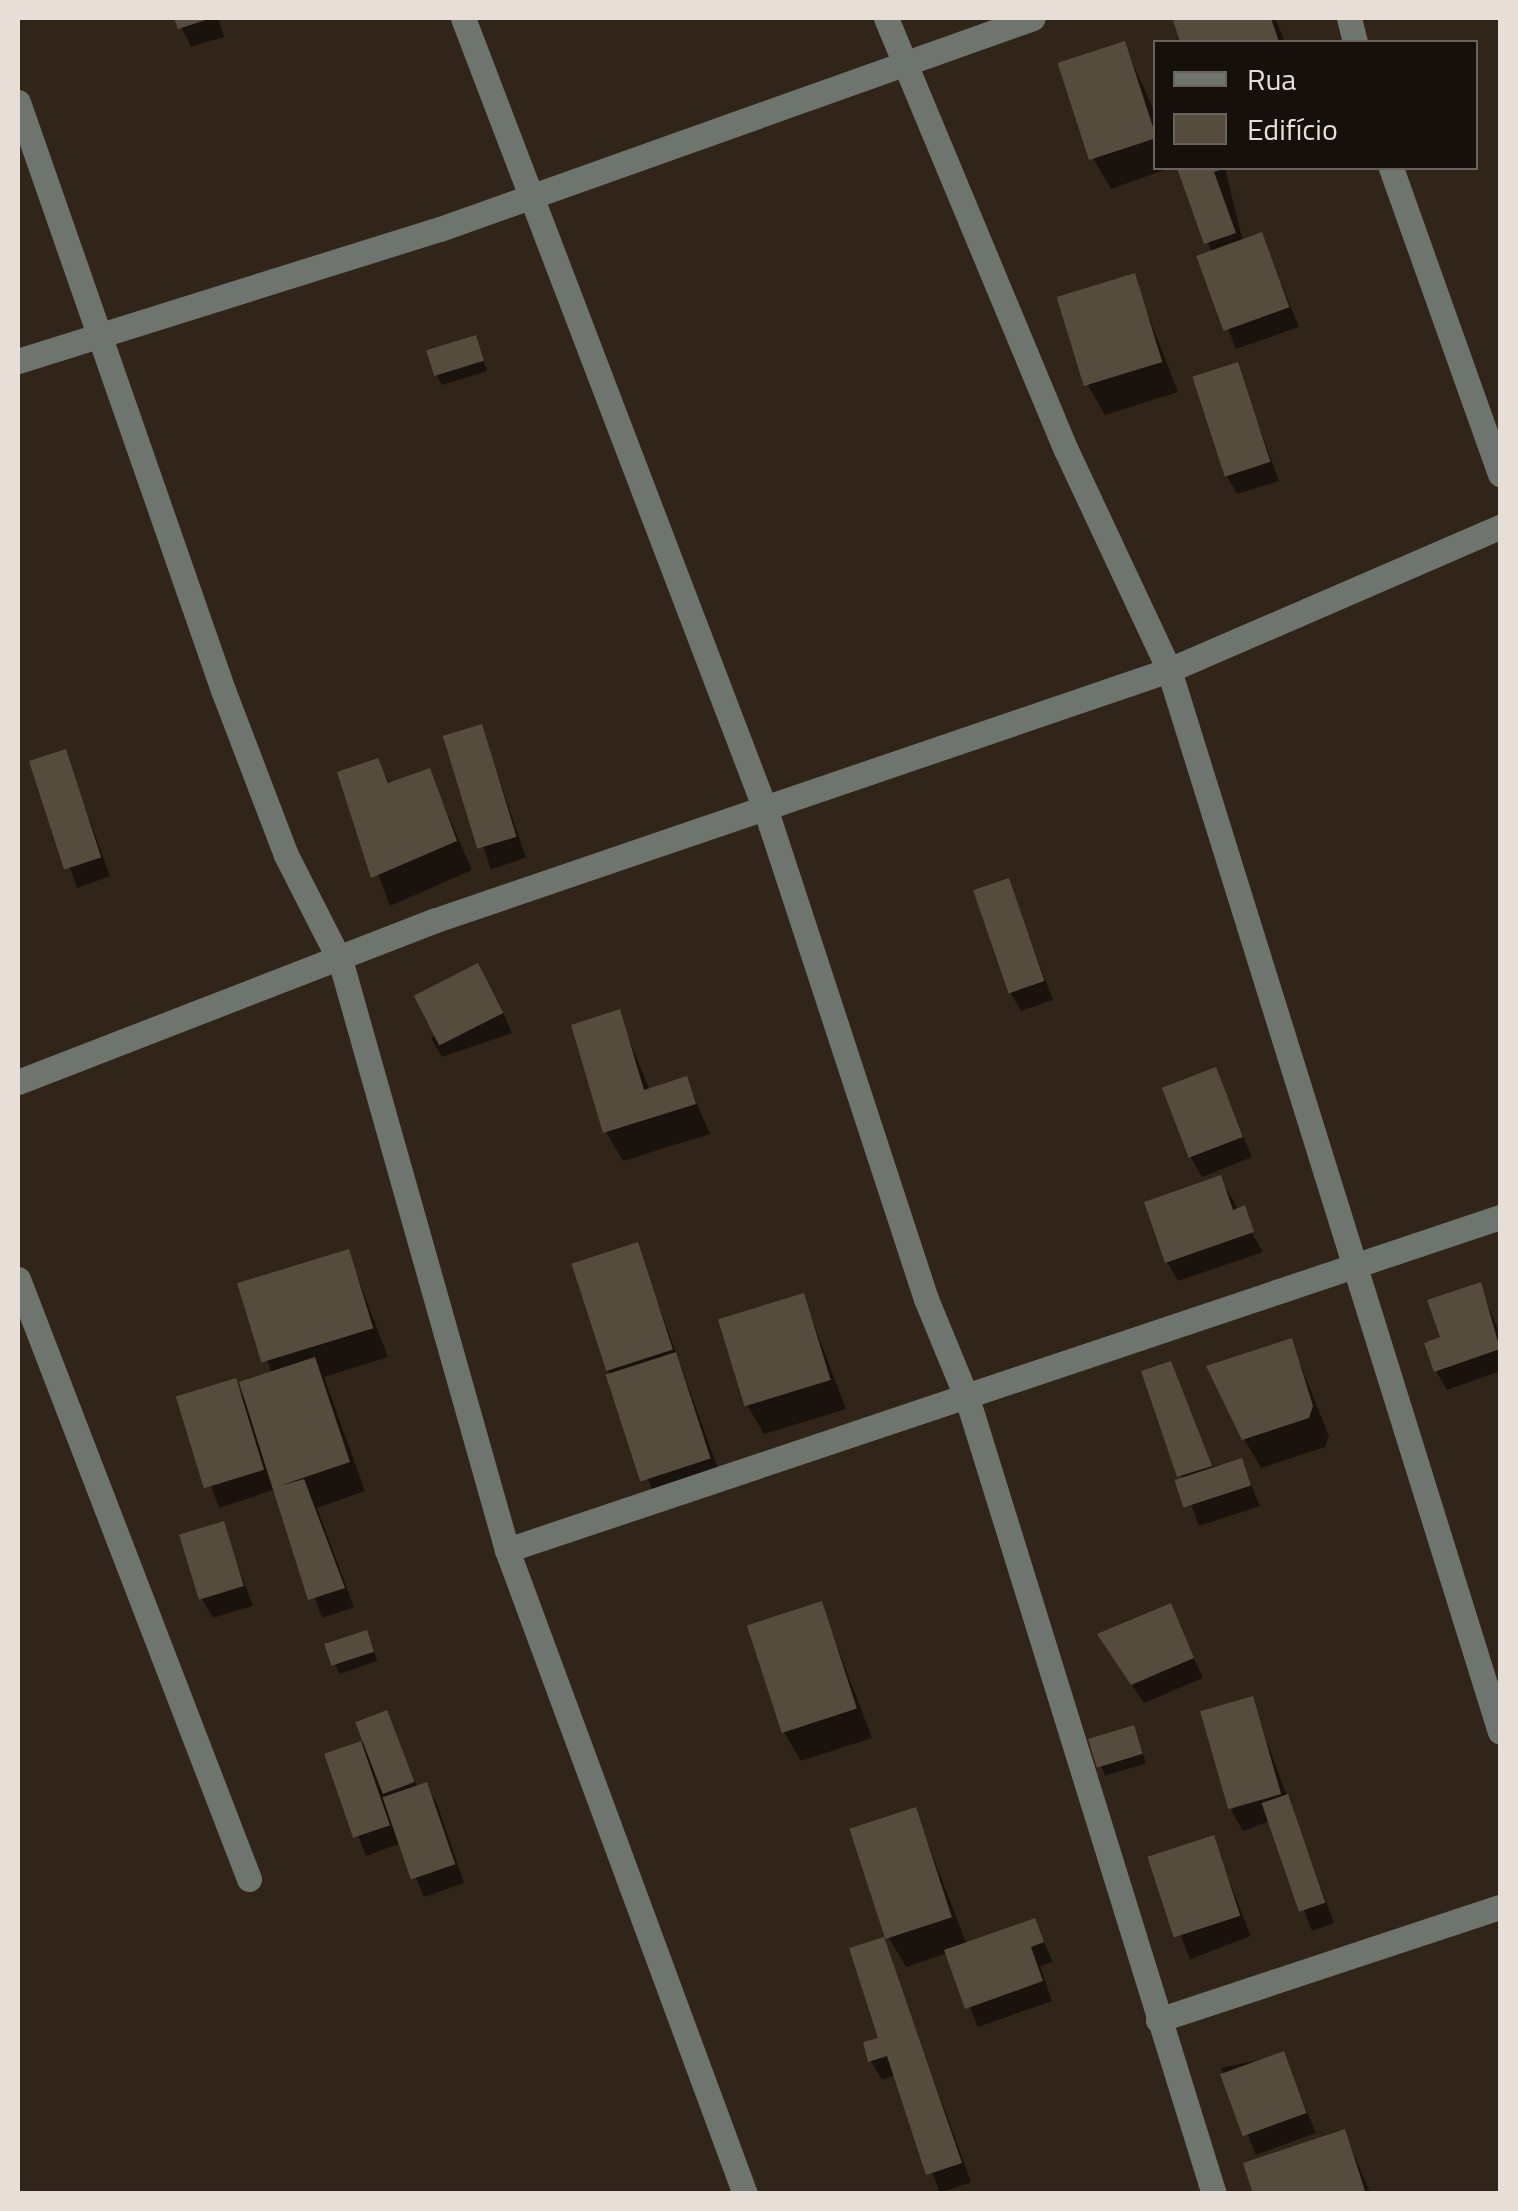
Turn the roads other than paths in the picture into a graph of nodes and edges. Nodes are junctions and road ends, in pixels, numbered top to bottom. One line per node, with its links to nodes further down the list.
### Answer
1 (462, 18): 7 (street)
2 (886, 18): 4 (street)
3 (1033, 18): 4 (street)
4 (906, 68): 7 (street); 12 (street)
5 (18, 102): 8 (street)
6 (1393, 170): 10 (street)
7 (528, 196): 8 (street); 13 (street)
8 (97, 333): 9 (street); 14 (street)
9 (18, 361)
10 (1500, 474)
11 (1500, 527): 12 (street)
12 (1170, 670): 13 (street); 17 (street)
13 (767, 814): 14 (street); 19 (street)
14 (341, 963): 15 (street); 20 (street)
15 (18, 1082)
16 (1500, 1217): 17 (street)
17 (1350, 1266): 19 (street); 21 (street)
18 (18, 1279): 22 (street)
19 (968, 1401): 20 (street); 24 (street)
20 (508, 1550): 25 (street)
21 (1500, 1732)
22 (249, 1879)
23 (1500, 1907): 24 (street)
24 (1158, 2020): 26 (street)
25 (745, 2194)
26 (1214, 2194)

